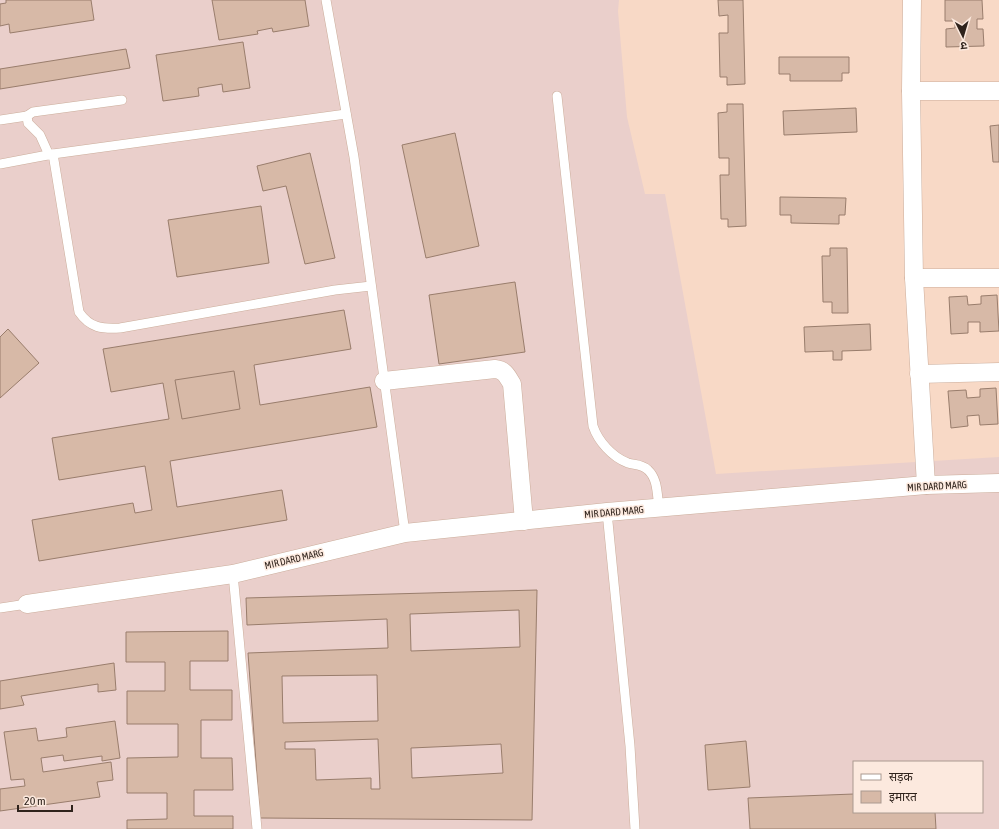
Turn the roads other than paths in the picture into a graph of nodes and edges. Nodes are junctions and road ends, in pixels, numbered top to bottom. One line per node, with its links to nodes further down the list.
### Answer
1 (326, 0): 7 (lane)
2 (912, 0): 3 (street)
3 (911, 91): 4 (street); 12 (street)
4 (999, 91)
5 (557, 96): 20 (lane)
6 (122, 100): 8 (lane)
7 (346, 114): 10 (lane); 14 (lane)
8 (28, 116): 9 (lane); 10 (lane)
9 (0, 120)
10 (51, 154): 11 (lane); 14 (lane)
11 (0, 164)
12 (914, 278): 13 (street); 16 (street)
13 (999, 278)
14 (371, 286): 17 (lane)
15 (999, 372): 16 (street)
16 (919, 374): 19 (street)
17 (384, 381): 22 (street); 23 (lane)
18 (999, 483): 19 (street, MIR DARD MARG)
19 (926, 485): 20 (street, MIR DARD MARG)
20 (659, 508): 21 (street, MIR DARD MARG)
21 (607, 512): 22 (street, MIR DARD MARG); 28 (lane)
22 (524, 521): 23 (street, MIR DARD MARG)
23 (405, 533): 24 (street, MIR DARD MARG)
24 (233, 574): 25 (street, MIR DARD MARG); 27 (lane)
25 (27, 604): 26 (lane)
26 (0, 608)
27 (257, 829)
28 (635, 829)

